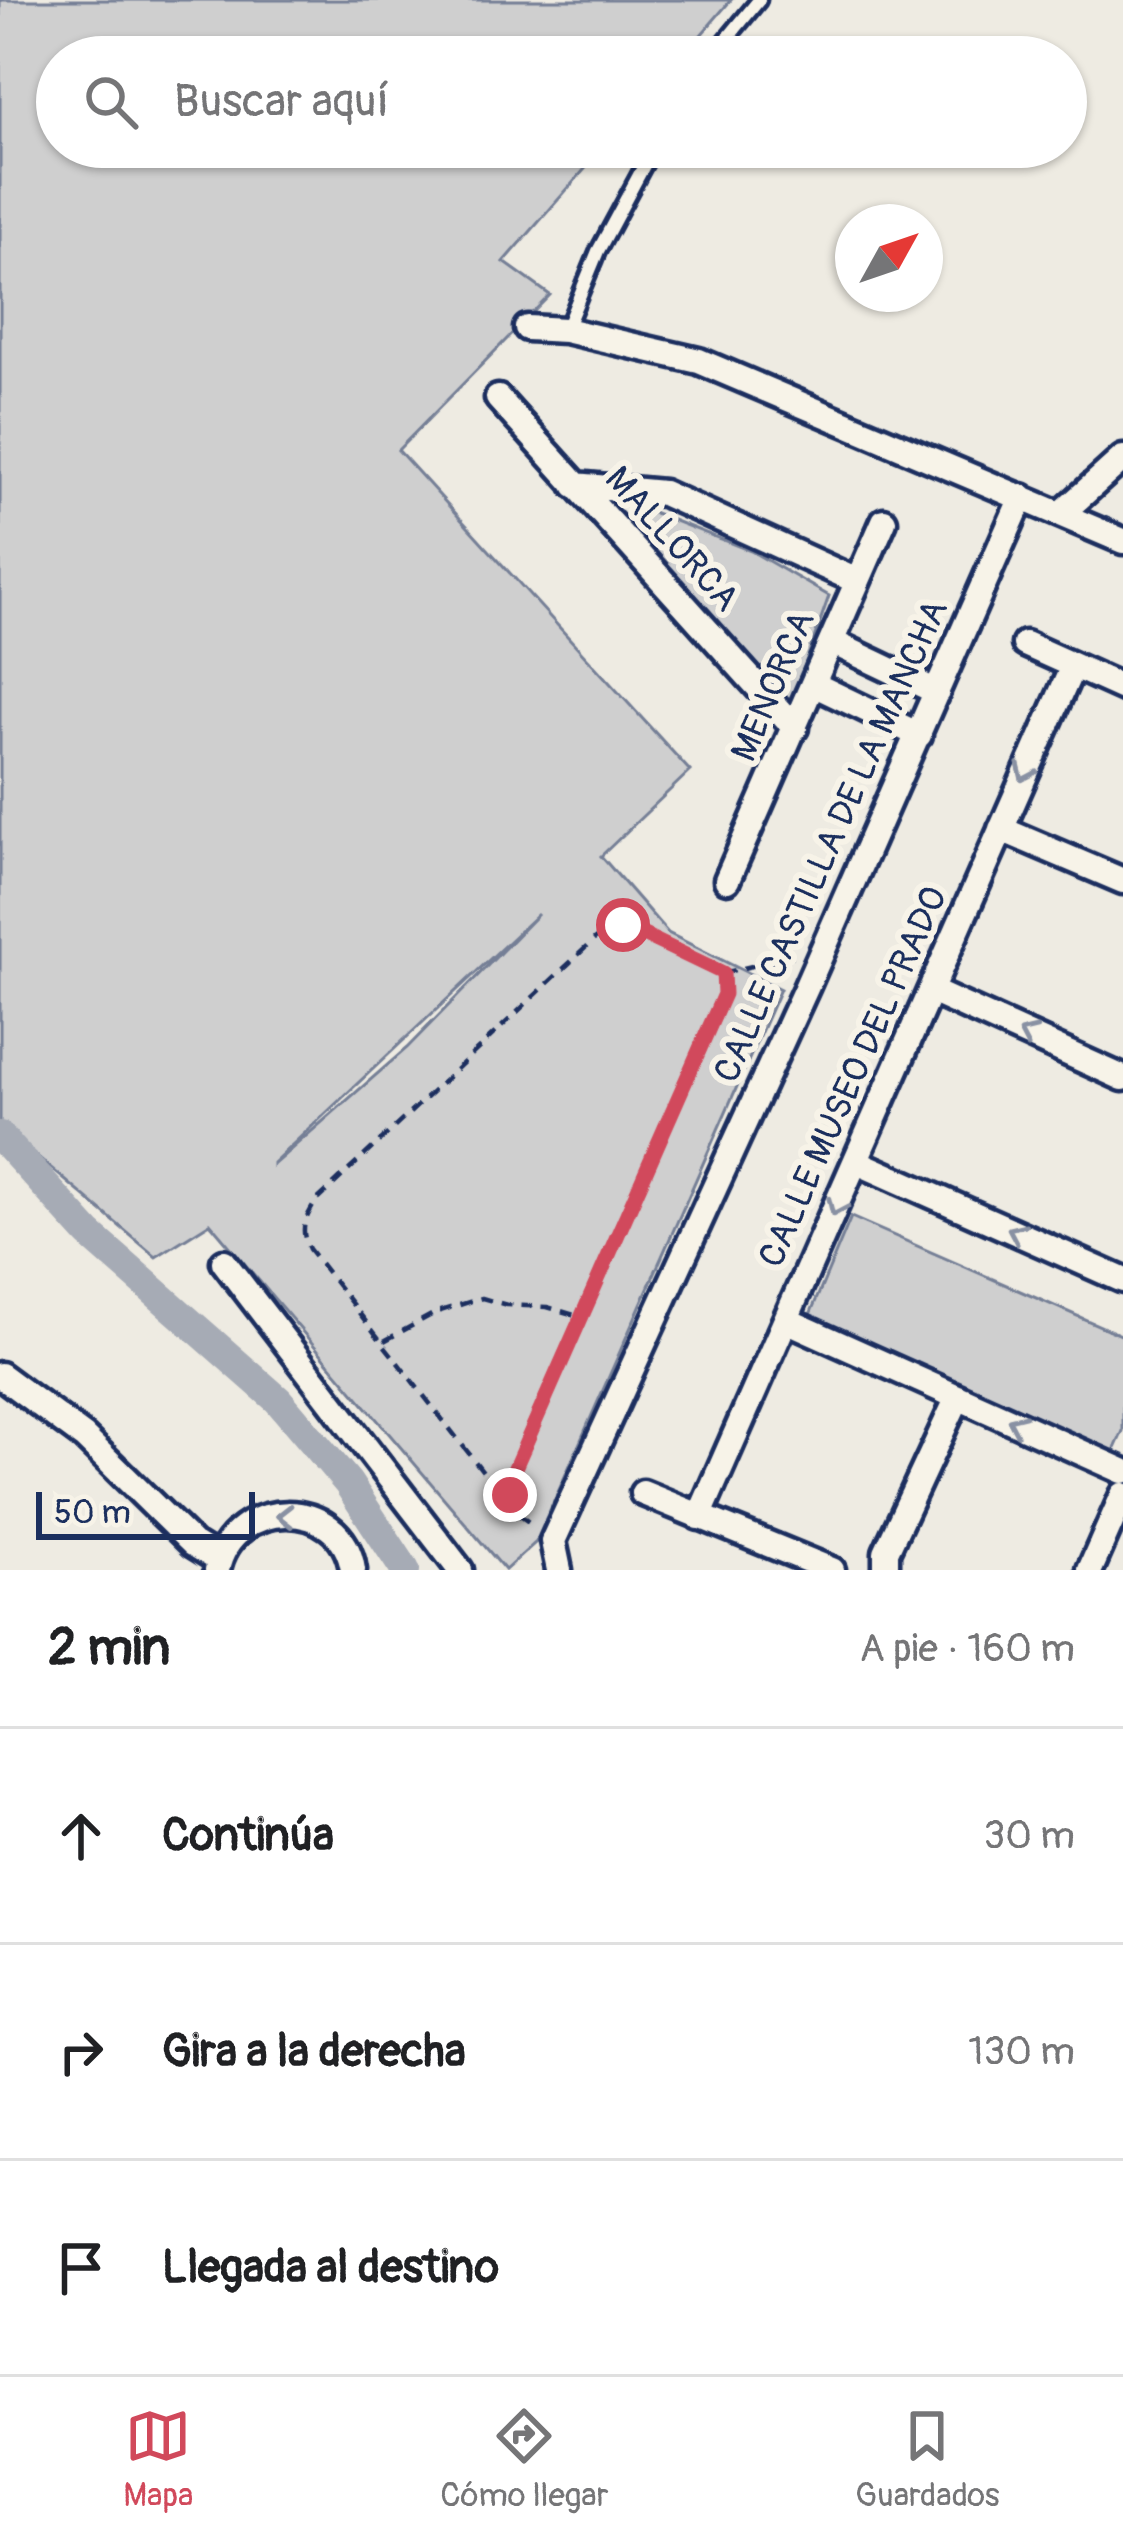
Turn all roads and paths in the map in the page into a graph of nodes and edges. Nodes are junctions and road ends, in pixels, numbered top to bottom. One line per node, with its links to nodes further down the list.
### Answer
1 (759, 0): 2 (lane)
2 (729, 36)
3 (643, 168): 5 (lane)
4 (527, 328): 5 (street)
5 (565, 330): 9 (street)
6 (498, 398): 8 (street, MALLORCA)
7 (1123, 458): 10 (street)
8 (575, 485): 13 (street); 20 (street, MALLORCA)
9 (1022, 497): 10 (street); 19 (street, CALLE CASTILLA DE LA MANCHA)
10 (1061, 514): 12 (street)
11 (884, 521): 13 (street, MENORCA)
12 (1119, 533)
13 (857, 581): 14 (street, MENORCA)
14 (832, 642): 17 (street, MENORCA); 19 (street)
15 (1024, 644): 16 (street)
16 (1072, 666): 18 (street); 22 (street, CALLE MUSEO DEL PRADO, one-way to 22)
17 (813, 685): 20 (street, MENORCA); 21 (street)
18 (1123, 688)
19 (937, 692): 21 (street, CALLE CASTILLA DE LA MANCHA)
20 (795, 728): 23 (street, MENORCA)
21 (919, 735): 25 (street, CALLE CASTILLA DE LA MANCHA)
22 (1001, 829): 24 (street); 27 (street, CALLE MUSEO DEL PRADO)
23 (728, 880)
24 (1123, 881)
25 (824, 949): 26 (path); 42 (street, CALLE CASTILLA DE LA MANCHA)
26 (723, 973): 32 (path); 34 (path)
27 (932, 992): 28 (street, one-way to 27); 29 (street, CALLE MUSEO DEL PRADO)
28 (1123, 1078)
29 (856, 1162): 31 (street, one-way to 29); 33 (street, CALLE MUSEO DEL PRADO, one-way to 33)
30 (224, 1262): 46 (street)
31 (1123, 1280)
32 (582, 1317): 34 (path); 40 (path)
33 (786, 1320): 36 (street); 41 (street, CALLE MUSEO DEL PRADO)
34 (384, 1341): 40 (path)
35 (0, 1375): 44 (street)
36 (958, 1397): 37 (street, one-way to 36); 43 (street)
37 (1123, 1471)
38 (644, 1493): 41 (street)
39 (1123, 1496): 50 (street)
40 (511, 1502): 42 (path)
41 (699, 1517): 48 (street)
42 (554, 1541): 47 (street)
43 (886, 1561): 49 (street)
44 (218, 1565): 45 (street, one-way to 44)
45 (353, 1570)
46 (460, 1570)
47 (559, 1570)
48 (832, 1570)
49 (865, 1570)
50 (1090, 1570)

